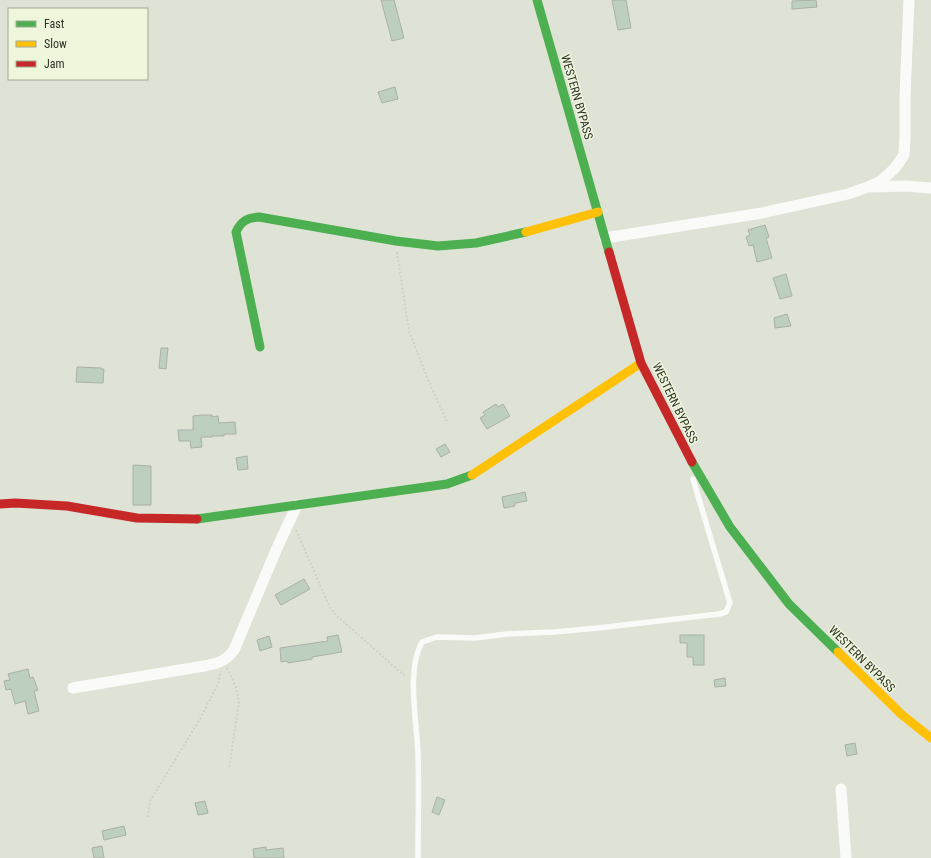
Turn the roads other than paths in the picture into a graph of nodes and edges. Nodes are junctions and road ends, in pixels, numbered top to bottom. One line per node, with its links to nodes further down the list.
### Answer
1 (537, 0): 5 (street, WESTERN BYPASS)
2 (909, 0): 3 (street)
3 (868, 188): 4 (street); 6 (street)
4 (931, 188)
5 (598, 212): 6 (street, WESTERN BYPASS); 7 (street)
6 (606, 238): 8 (street, WESTERN BYPASS)
7 (260, 347)
8 (642, 363): 9 (street, WESTERN BYPASS); 11 (street)
9 (686, 453): 13 (street, WESTERN BYPASS); 15 (lane)
10 (0, 504): 11 (street)
11 (297, 505): 12 (street)
12 (73, 688)
13 (931, 738)
14 (841, 790): 16 (street)
15 (418, 858)
16 (846, 858)

